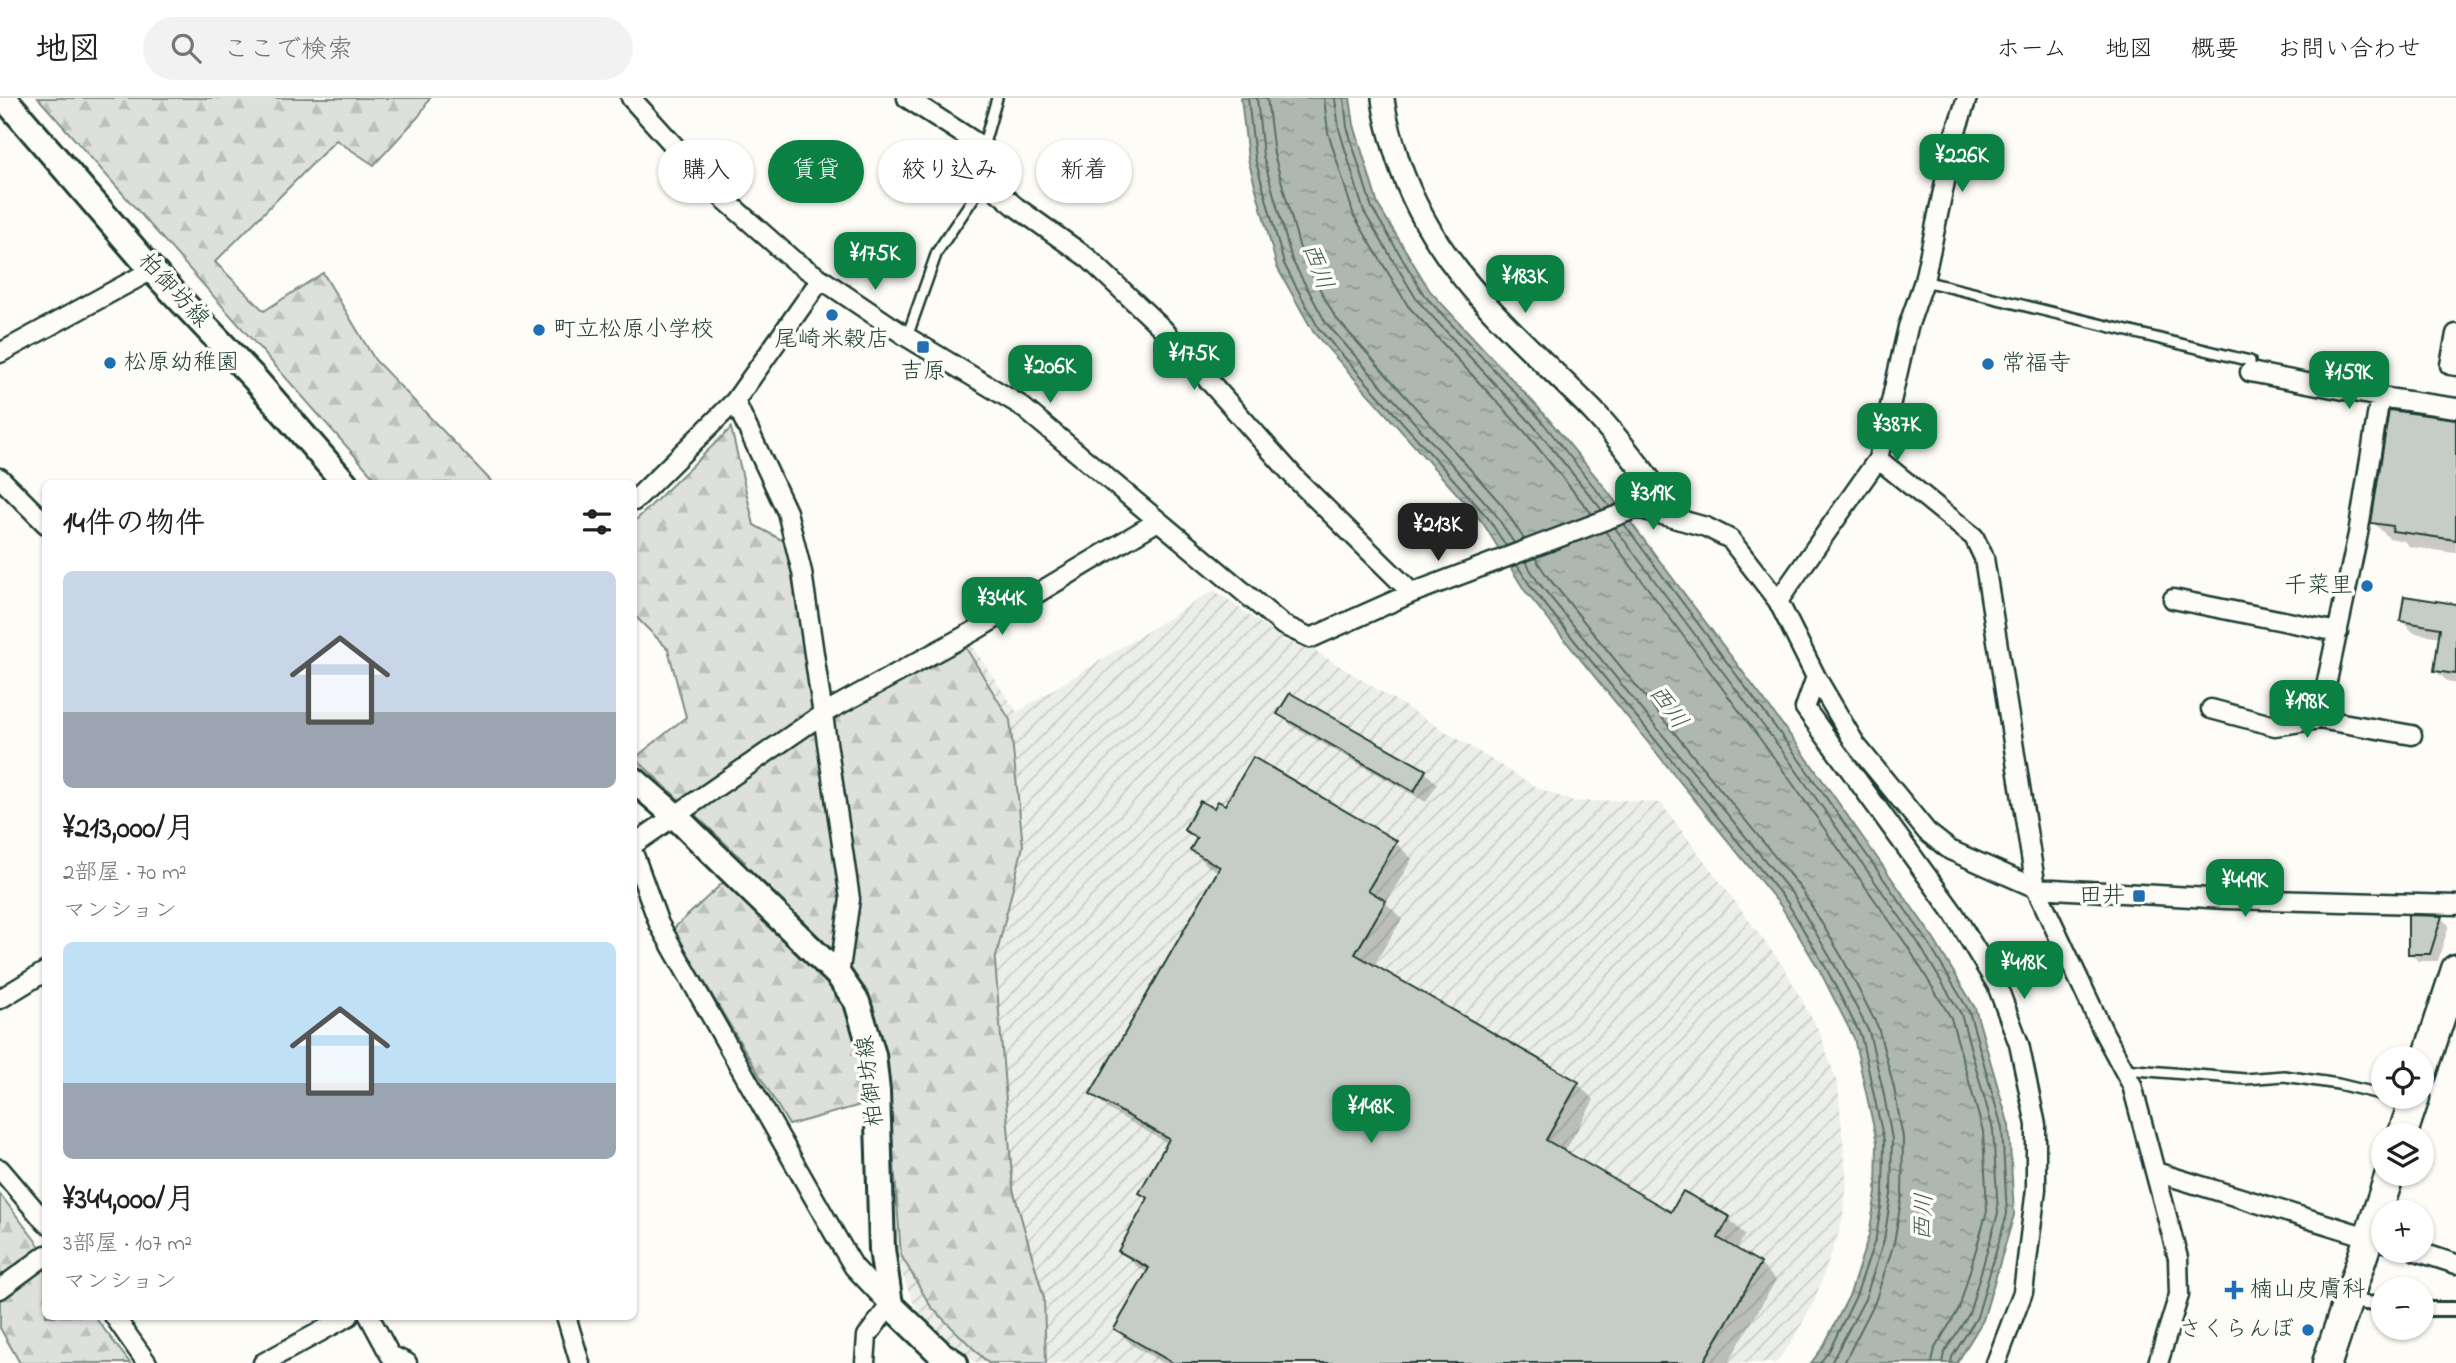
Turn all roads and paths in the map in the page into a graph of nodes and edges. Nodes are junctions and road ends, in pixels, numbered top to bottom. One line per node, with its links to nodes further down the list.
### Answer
1 (4, 98): 11 (main road, 柏御坊線)
2 (631, 98): 12 (street)
3 (907, 98): 7 (street)
4 (997, 98): 8 (lane)
5 (1383, 98): 26 (street)
6 (1967, 98): 13 (street)
7 (972, 140)
8 (985, 140)
9 (970, 203): 15 (lane)
10 (1011, 203): 29 (street)
11 (152, 270): 16 (street); 24 (main road, 柏御坊線)
12 (821, 279): 15 (street); 20 (street)
13 (1923, 281): 18 (lane); 22 (street)
14 (2456, 334): 17 (street)
15 (907, 337): 28 (street)
16 (0, 353)
17 (2456, 366)
18 (2250, 372): 19 (street)
19 (2380, 397): 21 (street); 32 (street)
20 (735, 401): 25 (street); 35 (street)
21 (2456, 408)
22 (1878, 459): 31 (street); 42 (street)
23 (0, 478): 27 (street)
24 (342, 480)
25 (637, 498)
26 (1679, 518): 29 (street); 31 (street)
27 (42, 520)
28 (1158, 521): 29 (street); 35 (street)
29 (1412, 593)
30 (2173, 599): 32 (street)
31 (1778, 601): 33 (street)
32 (2338, 632): 36 (street)
33 (1816, 677): 42 (street); 75 (street)
34 (2211, 709): 36 (street)
35 (824, 713): 39 (street); 46 (street)
36 (2319, 719): 37 (street)
37 (2412, 735)
38 (637, 782): 39 (main road, 柏御坊線)
39 (674, 815): 40 (street); 46 (main road, 柏御坊線)
40 (637, 842)
41 (637, 863): 62 (street)
42 (2036, 888): 43 (street); 49 (street)
43 (2456, 905)
44 (2456, 969): 48 (highway)
45 (42, 973): 47 (street)
46 (839, 976): 62 (main road, 柏御坊線)
47 (0, 999)
48 (2431, 1046)
49 (2123, 1069): 50 (lane); 52 (street)
50 (2371, 1092)
51 (0, 1169): 53 (street)
52 (2156, 1172): 54 (street); 76 (street)
53 (42, 1218)
54 (2371, 1237)
55 (2371, 1250): 60 (highway)
56 (2434, 1257): 58 (street)
57 (42, 1258): 59 (street)
58 (2456, 1264)
59 (0, 1289)
60 (2347, 1301): 61 (street); 77 (highway)
61 (2371, 1304)
62 (890, 1305): 73 (street); 74 (main road)
63 (2456, 1309): 64 (street)
64 (2434, 1310)
65 (117, 1320): 69 (street)
66 (342, 1320): 70 (street)
67 (371, 1320): 71 (street)
68 (567, 1320): 72 (street)
69 (147, 1363)
70 (263, 1363)
71 (407, 1363)
72 (579, 1363)
73 (865, 1363)
74 (955, 1363)
75 (1996, 1363)
76 (2158, 1363)
77 (2327, 1363)

